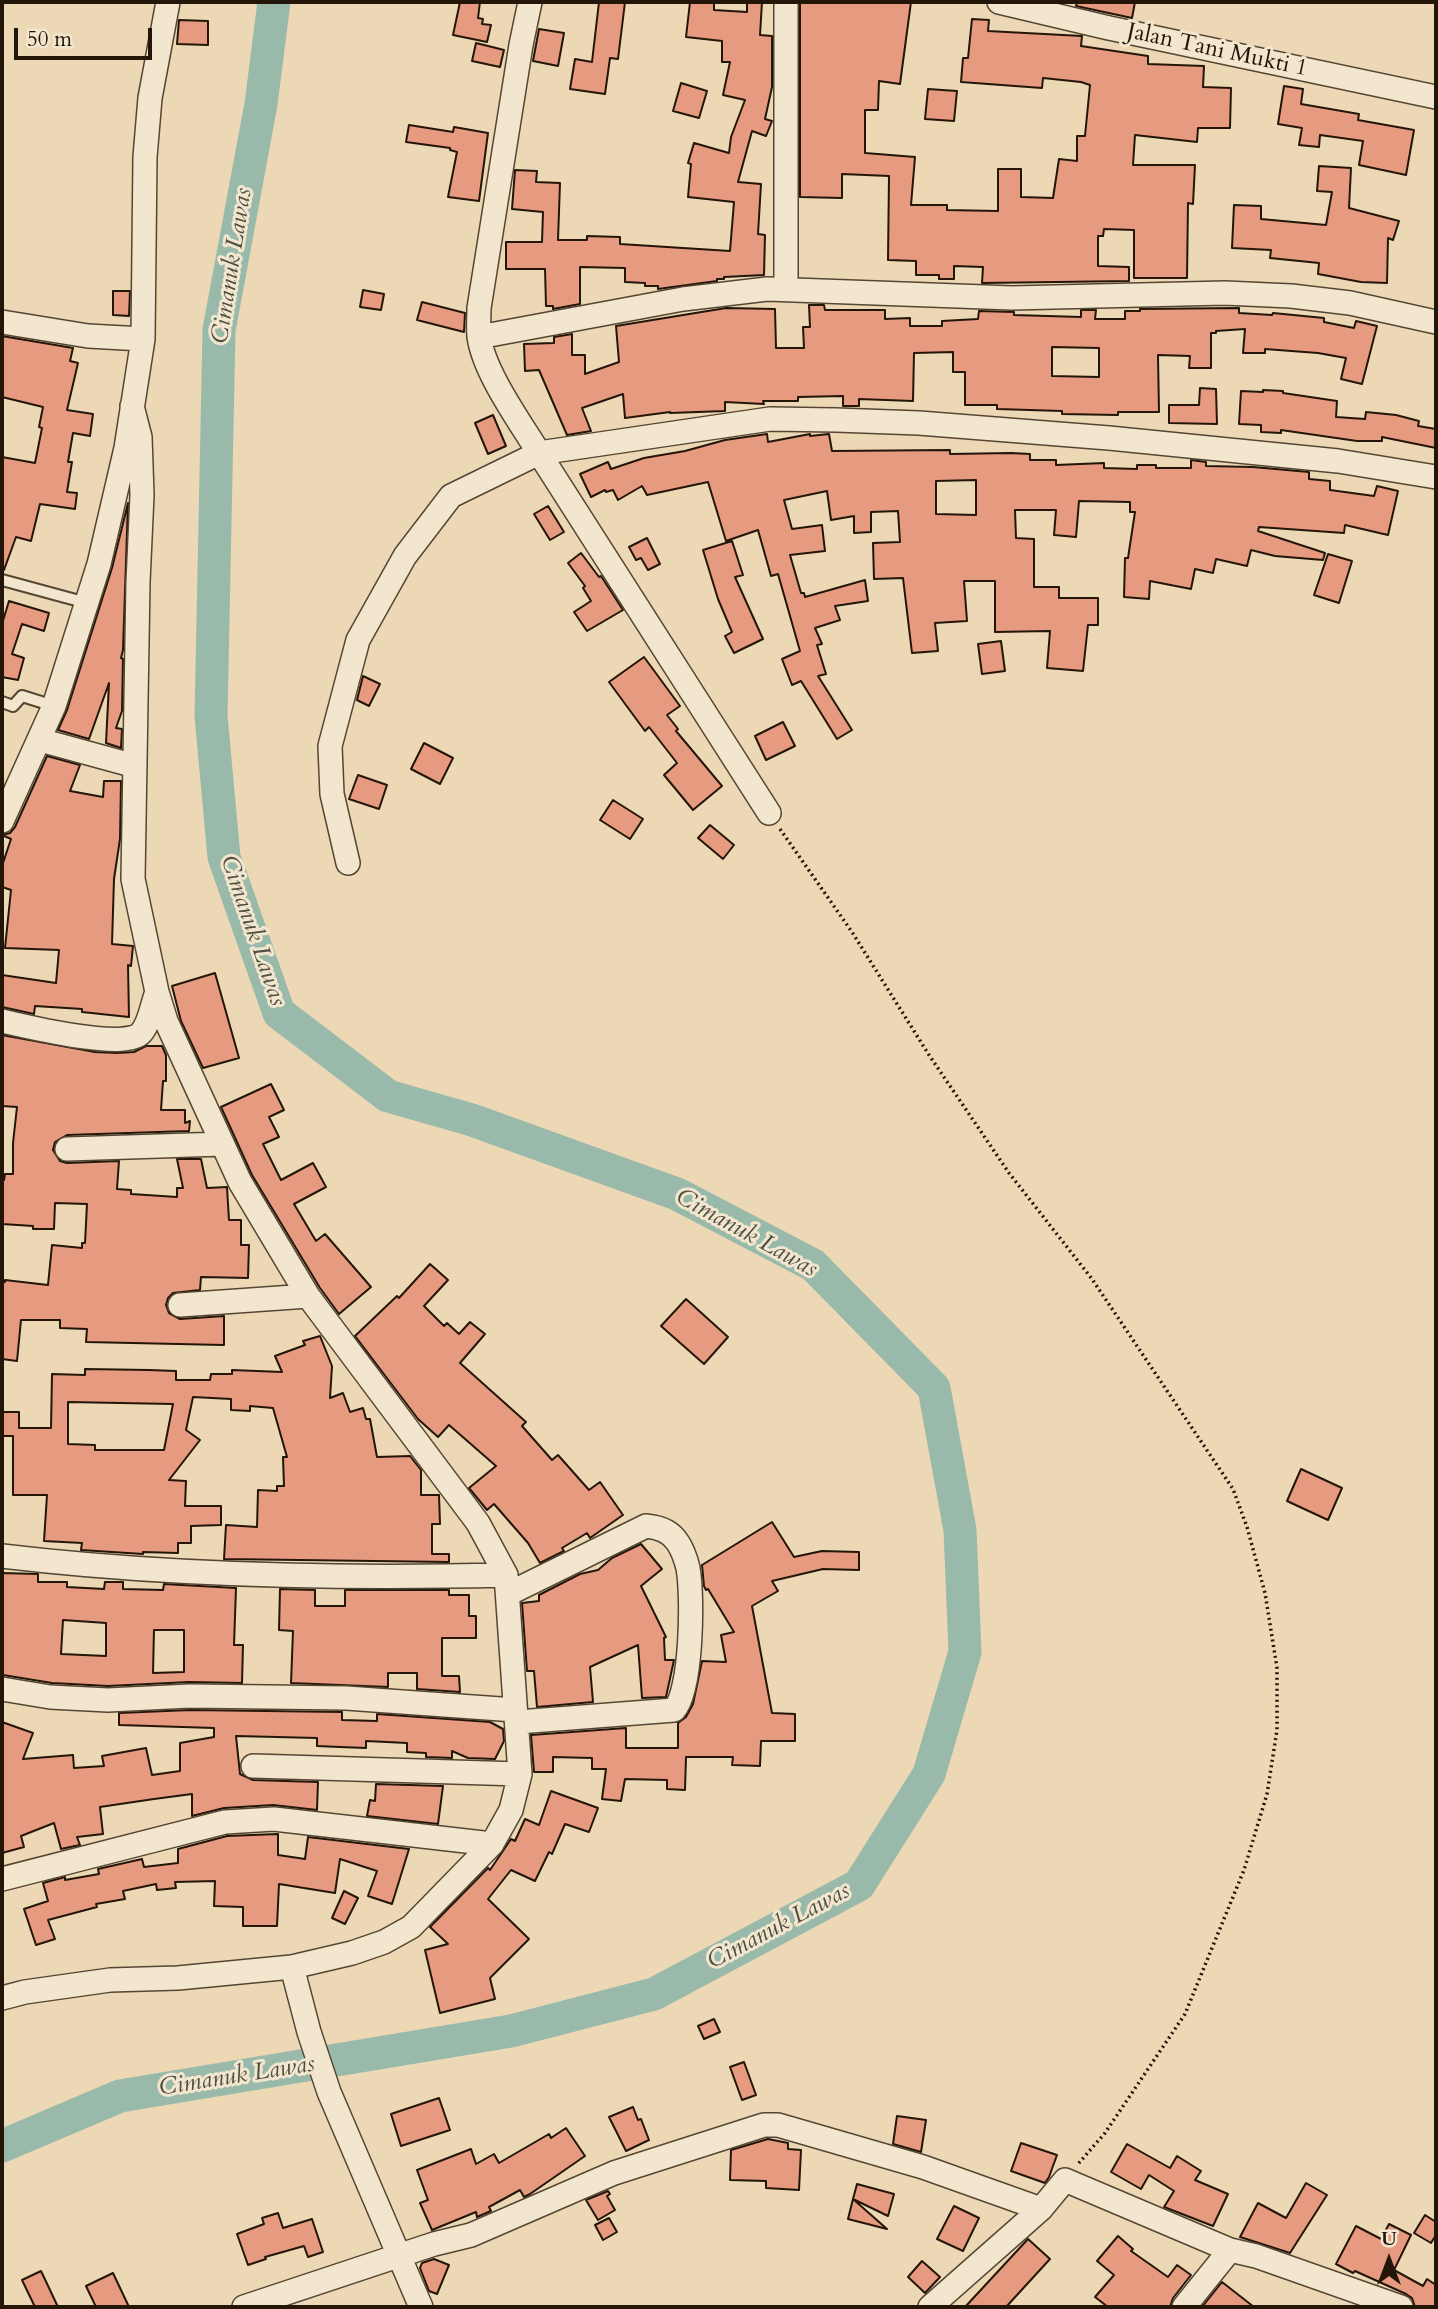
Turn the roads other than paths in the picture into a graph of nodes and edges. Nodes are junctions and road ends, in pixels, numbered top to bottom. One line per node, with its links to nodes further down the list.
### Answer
1 (168, 2): 10 (street)
2 (530, 2): 9 (street)
3 (786, 2): 6 (street)
4 (999, 2): 5 (street, Jalan Tani Mukti 1)
5 (1436, 97)
6 (786, 289): 8 (street); 9 (street)
7 (2, 322): 10 (street)
8 (1436, 322)
9 (479, 337): 12 (street)
10 (143, 339): 11 (street)
11 (132, 406): 15 (street); 19 (street)
12 (539, 453): 13 (street); 21 (street); 22 (street)
13 (1436, 477)
14 (2, 580): 15 (lane)
15 (88, 603): 17 (street)
16 (2, 702): 17 (lane)
17 (45, 704): 18 (street)
18 (40, 740): 19 (street); 20 (street)
19 (135, 766): 23 (street)
20 (4, 809)
21 (769, 813)
22 (348, 863)
23 (157, 992): 24 (street); 25 (street)
24 (2, 1021)
25 (222, 1144): 26 (street); 27 (street)
26 (67, 1149)
27 (308, 1296): 28 (street); 30 (street)
28 (180, 1305)
29 (2, 1556): 30 (street)
30 (507, 1584): 32 (street); 32 (street)
31 (2, 1689): 32 (street)
32 (517, 1716): 34 (street)
33 (253, 1766): 34 (street)
34 (520, 1774): 35 (street)
35 (492, 1844): 36 (street); 37 (street)
36 (2, 1878)
37 (292, 1967): 38 (street); 41 (street)
38 (2, 1998)
39 (1041, 2209): 40 (street); 41 (street); 44 (street)
40 (1230, 2250): 45 (street); 46 (street)
41 (400, 2256): 42 (street); 43 (street)
42 (244, 2307)
43 (421, 2307)
44 (929, 2307)
45 (1184, 2307)
46 (1401, 2307)

